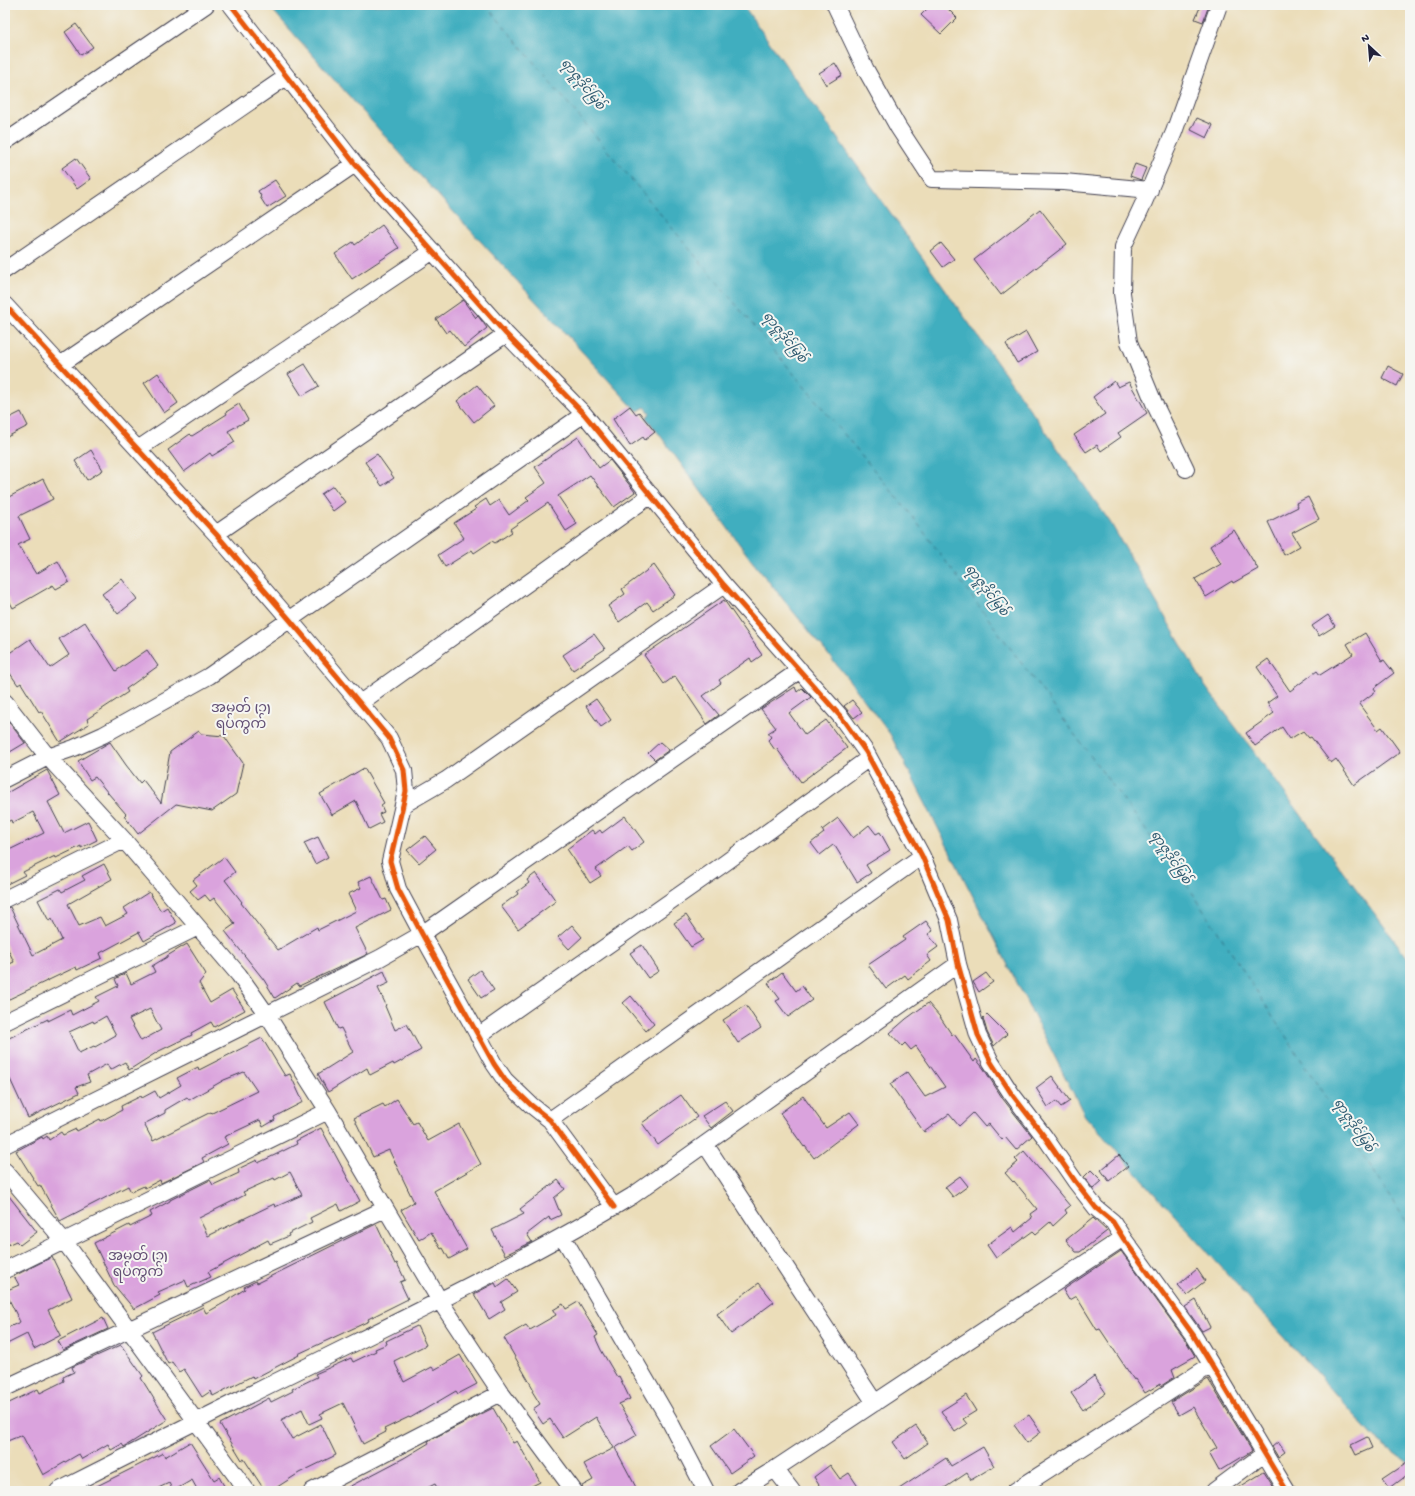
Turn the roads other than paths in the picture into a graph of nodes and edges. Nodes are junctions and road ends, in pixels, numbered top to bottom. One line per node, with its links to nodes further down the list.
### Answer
1 (206, 5): 6 (street)
2 (231, 5): 5 (street)
3 (835, 5): 8 (street)
4 (1219, 5): 8 (street)
5 (286, 77): 7 (street); 10 (street)
6 (5, 142)
7 (355, 164): 9 (street); 13 (street)
8 (1150, 190): 16 (street)
9 (433, 251): 12 (street); 15 (street)
10 (5, 270)
11 (5, 305): 13 (street)
12 (506, 334): 14 (street); 18 (street)
13 (60, 365): 15 (street)
14 (584, 414): 17 (street); 20 (street)
15 (138, 449): 18 (street)
16 (1186, 469)
17 (651, 495): 19 (street); 23 (street)
18 (216, 534): 20 (street)
19 (724, 585): 21 (street); 27 (street)
20 (290, 620): 23 (street); 24 (street)
21 (800, 670): 25 (street); 32 (street)
22 (5, 702): 24 (street)
23 (360, 703): 27 (street)
24 (48, 757): 26 (street); 28 (street)
25 (869, 758): 29 (street); 36 (street)
26 (5, 779)
27 (404, 806): 32 (street)
28 (124, 840): 30 (street); 31 (street)
29 (922, 856): 33 (street); 38 (street)
30 (5, 899)
31 (198, 927): 34 (street); 35 (street)
32 (422, 934): 34 (street); 36 (street)
33 (958, 964): 39 (street); 45 (street)
34 (267, 1015): 37 (street); 40 (street)
35 (5, 1022)
36 (478, 1036): 38 (street)
37 (328, 1111): 43 (street); 46 (street)
38 (550, 1120): 42 (street)
39 (706, 1144): 42 (street); 53 (street)
40 (5, 1145)
41 (5, 1170): 46 (street)
42 (614, 1207): 44 (street)
43 (385, 1208): 48 (street); 49 (street)
44 (563, 1237): 48 (street); 61 (street)
45 (1123, 1238): 50 (street); 53 (street)
46 (64, 1241): 47 (street); 49 (street)
47 (5, 1270)
48 (440, 1301): 52 (street); 54 (street)
49 (129, 1329): 51 (street); 54 (street)
50 (1211, 1365): 55 (street); 64 (street)
51 (5, 1388)
52 (501, 1393): 57 (street); 60 (street)
53 (875, 1403): 56 (street)
54 (196, 1421): 58 (street); 59 (street)
55 (1264, 1454): 65 (street); 66 (street)
56 (775, 1469): 62 (street); 63 (street)
57 (570, 1490)
58 (58, 1491)
59 (247, 1491)
60 (312, 1491)
61 (706, 1491)
62 (739, 1491)
63 (792, 1491)
64 (1015, 1491)
65 (1214, 1491)
66 (1287, 1491)

